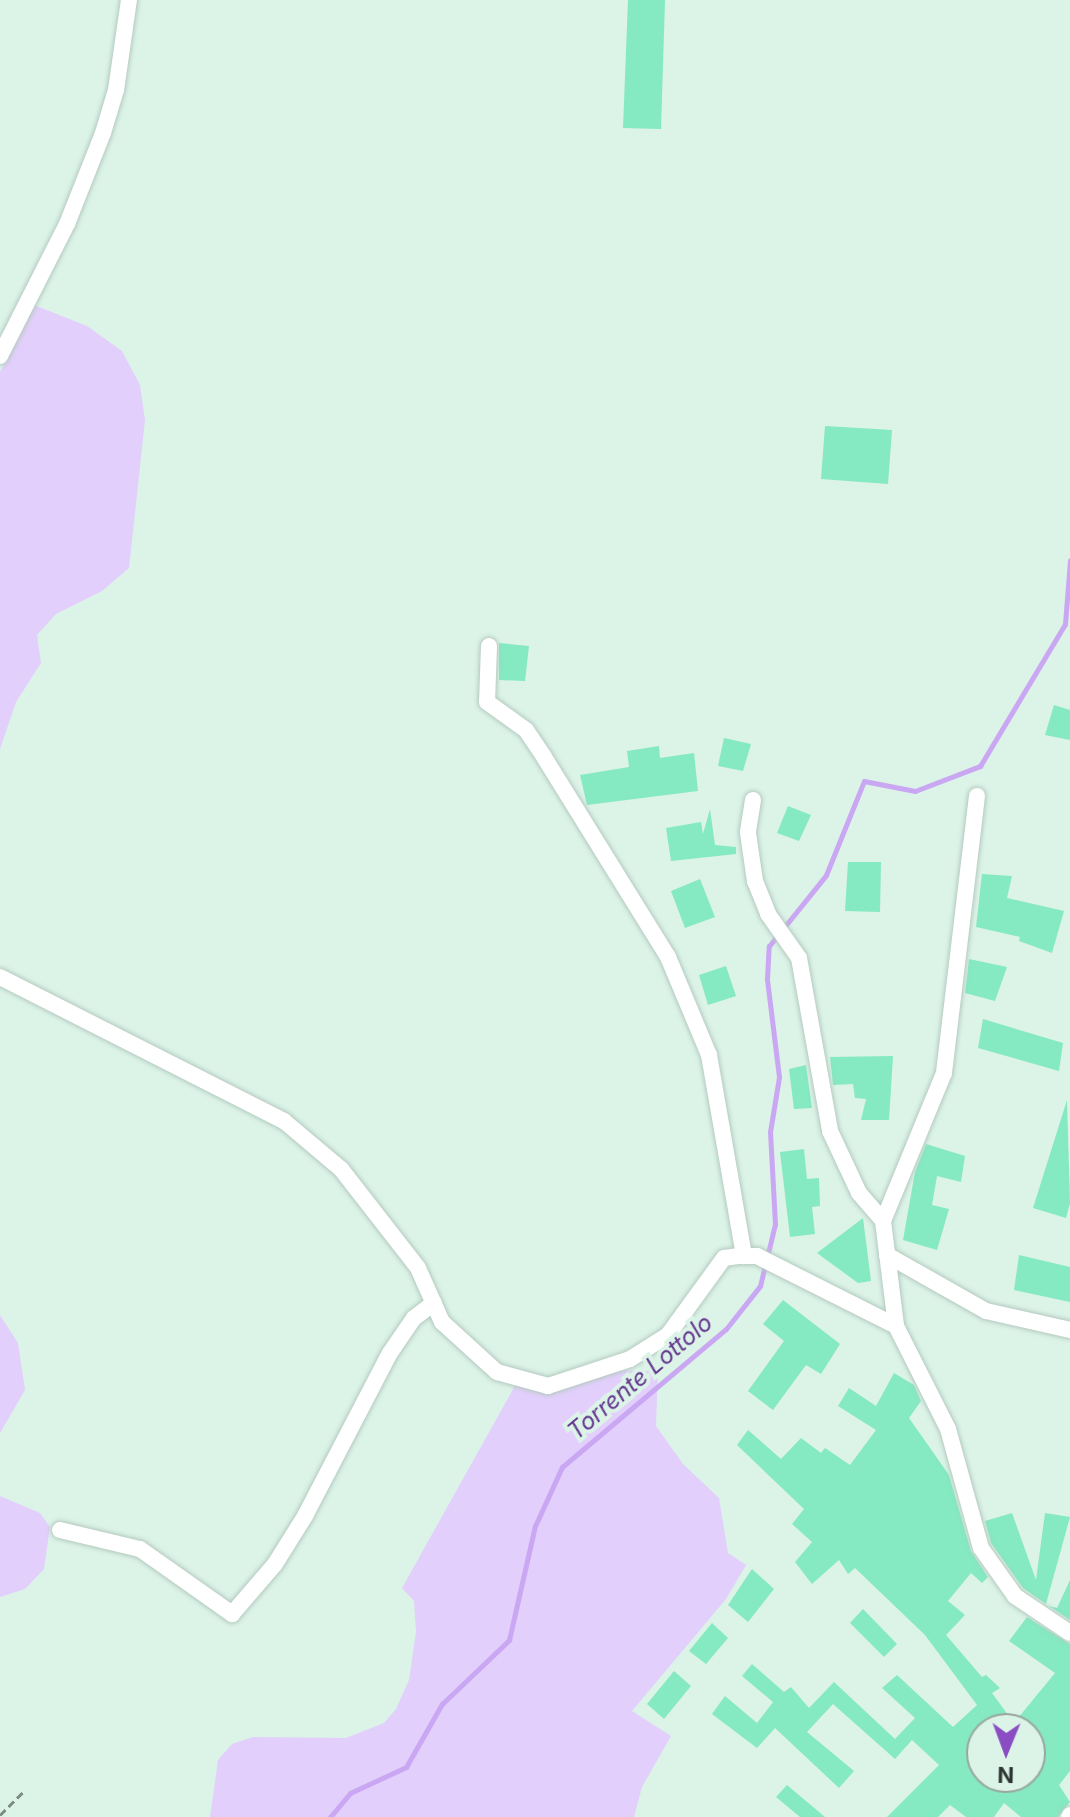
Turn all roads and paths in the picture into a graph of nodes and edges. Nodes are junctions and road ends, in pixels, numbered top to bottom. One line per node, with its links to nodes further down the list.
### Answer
1 (129, 0): 2 (street)
2 (0, 356)
3 (489, 646): 9 (street)
4 (977, 796): 7 (street)
5 (753, 800): 7 (street)
6 (0, 977): 10 (street)
7 (883, 1221): 8 (street)
8 (887, 1255): 11 (street); 12 (street)
9 (750, 1256): 10 (street); 11 (street)
10 (434, 1303): 13 (street)
11 (896, 1326): 14 (street)
12 (1070, 1330)
13 (60, 1530)
14 (1070, 1633)
15 (24, 1791): 16 (path)
16 (0, 1815)

